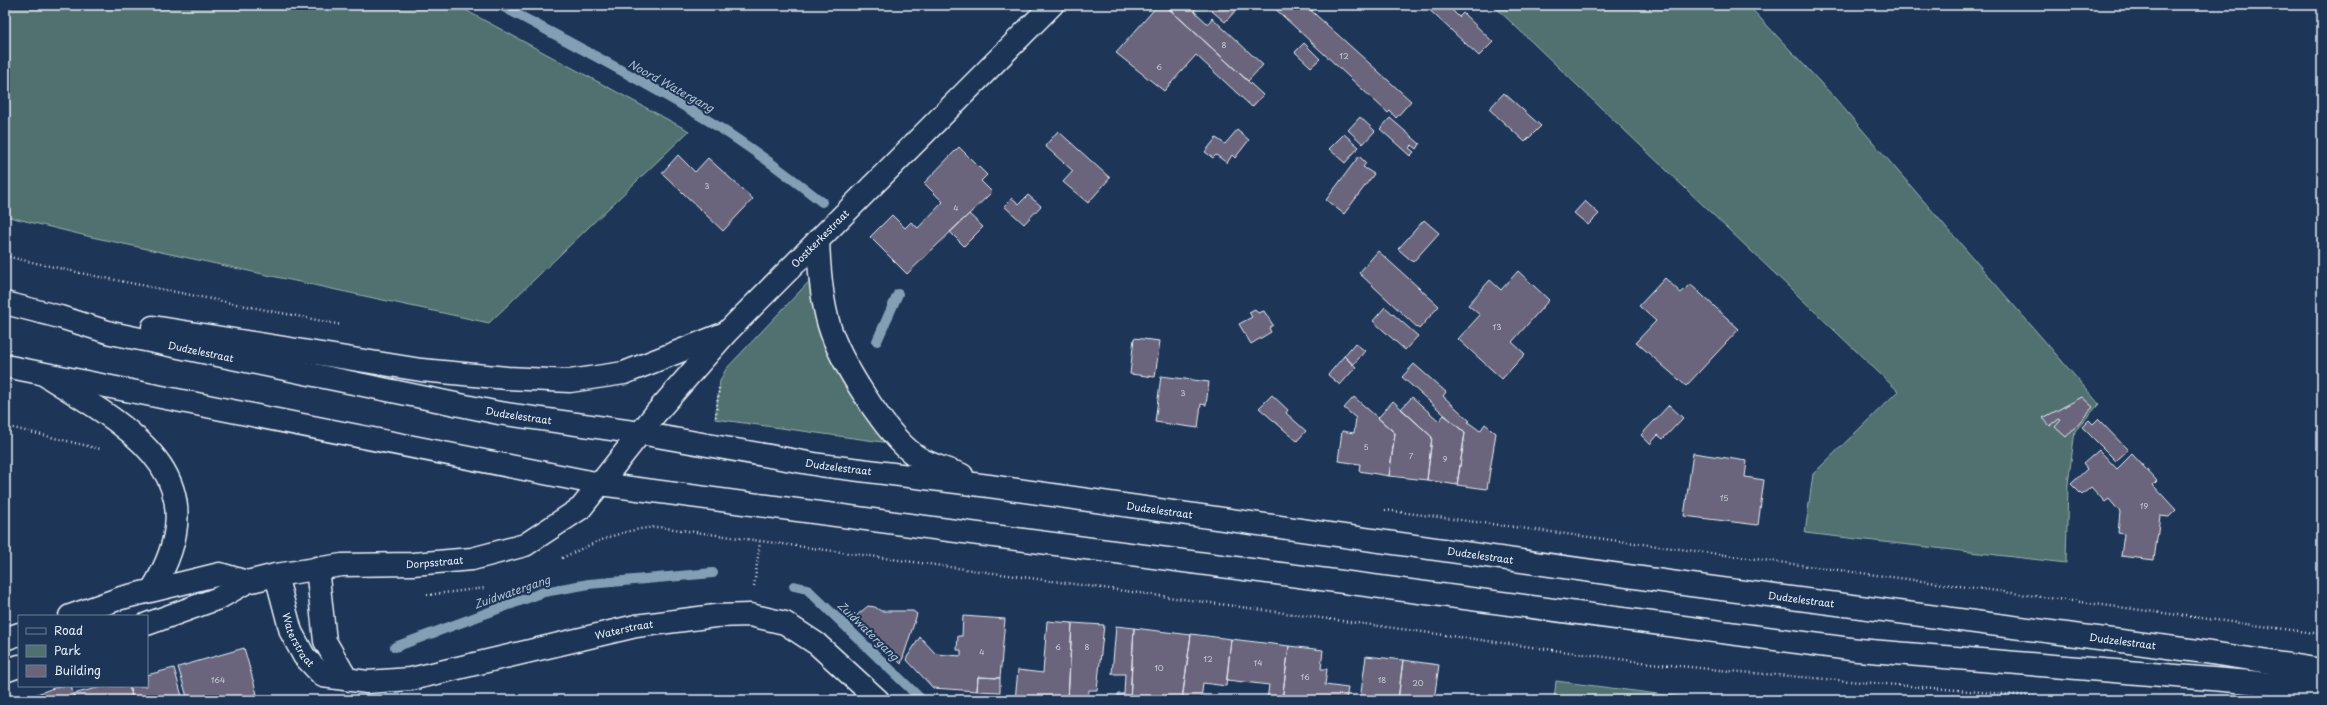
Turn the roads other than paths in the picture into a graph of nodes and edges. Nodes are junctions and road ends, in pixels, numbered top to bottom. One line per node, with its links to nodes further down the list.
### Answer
1 (1052, 5): 2 (main road, Oostkerkestraat)
2 (818, 240): 5 (main road, Oostkerkestraat); 10 (main road)
3 (5, 303): 4 (main road, Dudzelestraat)
4 (60, 317): 5 (main road); 8 (main road, Dudzelestraat)
5 (726, 333): 8 (main road, Oostkerkestraat)
6 (5, 366): 7 (main road)
7 (43, 374): 9 (main road); 14 (main road)
8 (640, 433): 9 (main road, Oostkerkestraat); 10 (main road, Dudzelestraat)
9 (600, 484): 11 (main road, Dorpsstraat); 23 (main road)
10 (989, 486): 20 (main road, Dudzelestraat)
11 (317, 568): 12 (main road, Dorpsstraat); 22 (main road, Waterstraat)
12 (276, 575): 13 (main road, Dorpsstraat); 22 (main road, Waterstraat)
13 (247, 582): 14 (main road); 16 (main road, Dorpsstraat)
14 (152, 590): 15 (main road)
15 (73, 615)
16 (148, 624)
17 (18, 634): 18 (main road)
18 (5, 639)
19 (18, 666): 21 (main road)
20 (2322, 670)
21 (5, 671)
22 (346, 678): 24 (main road, Waterstraat)
23 (2322, 688)
24 (878, 700)

